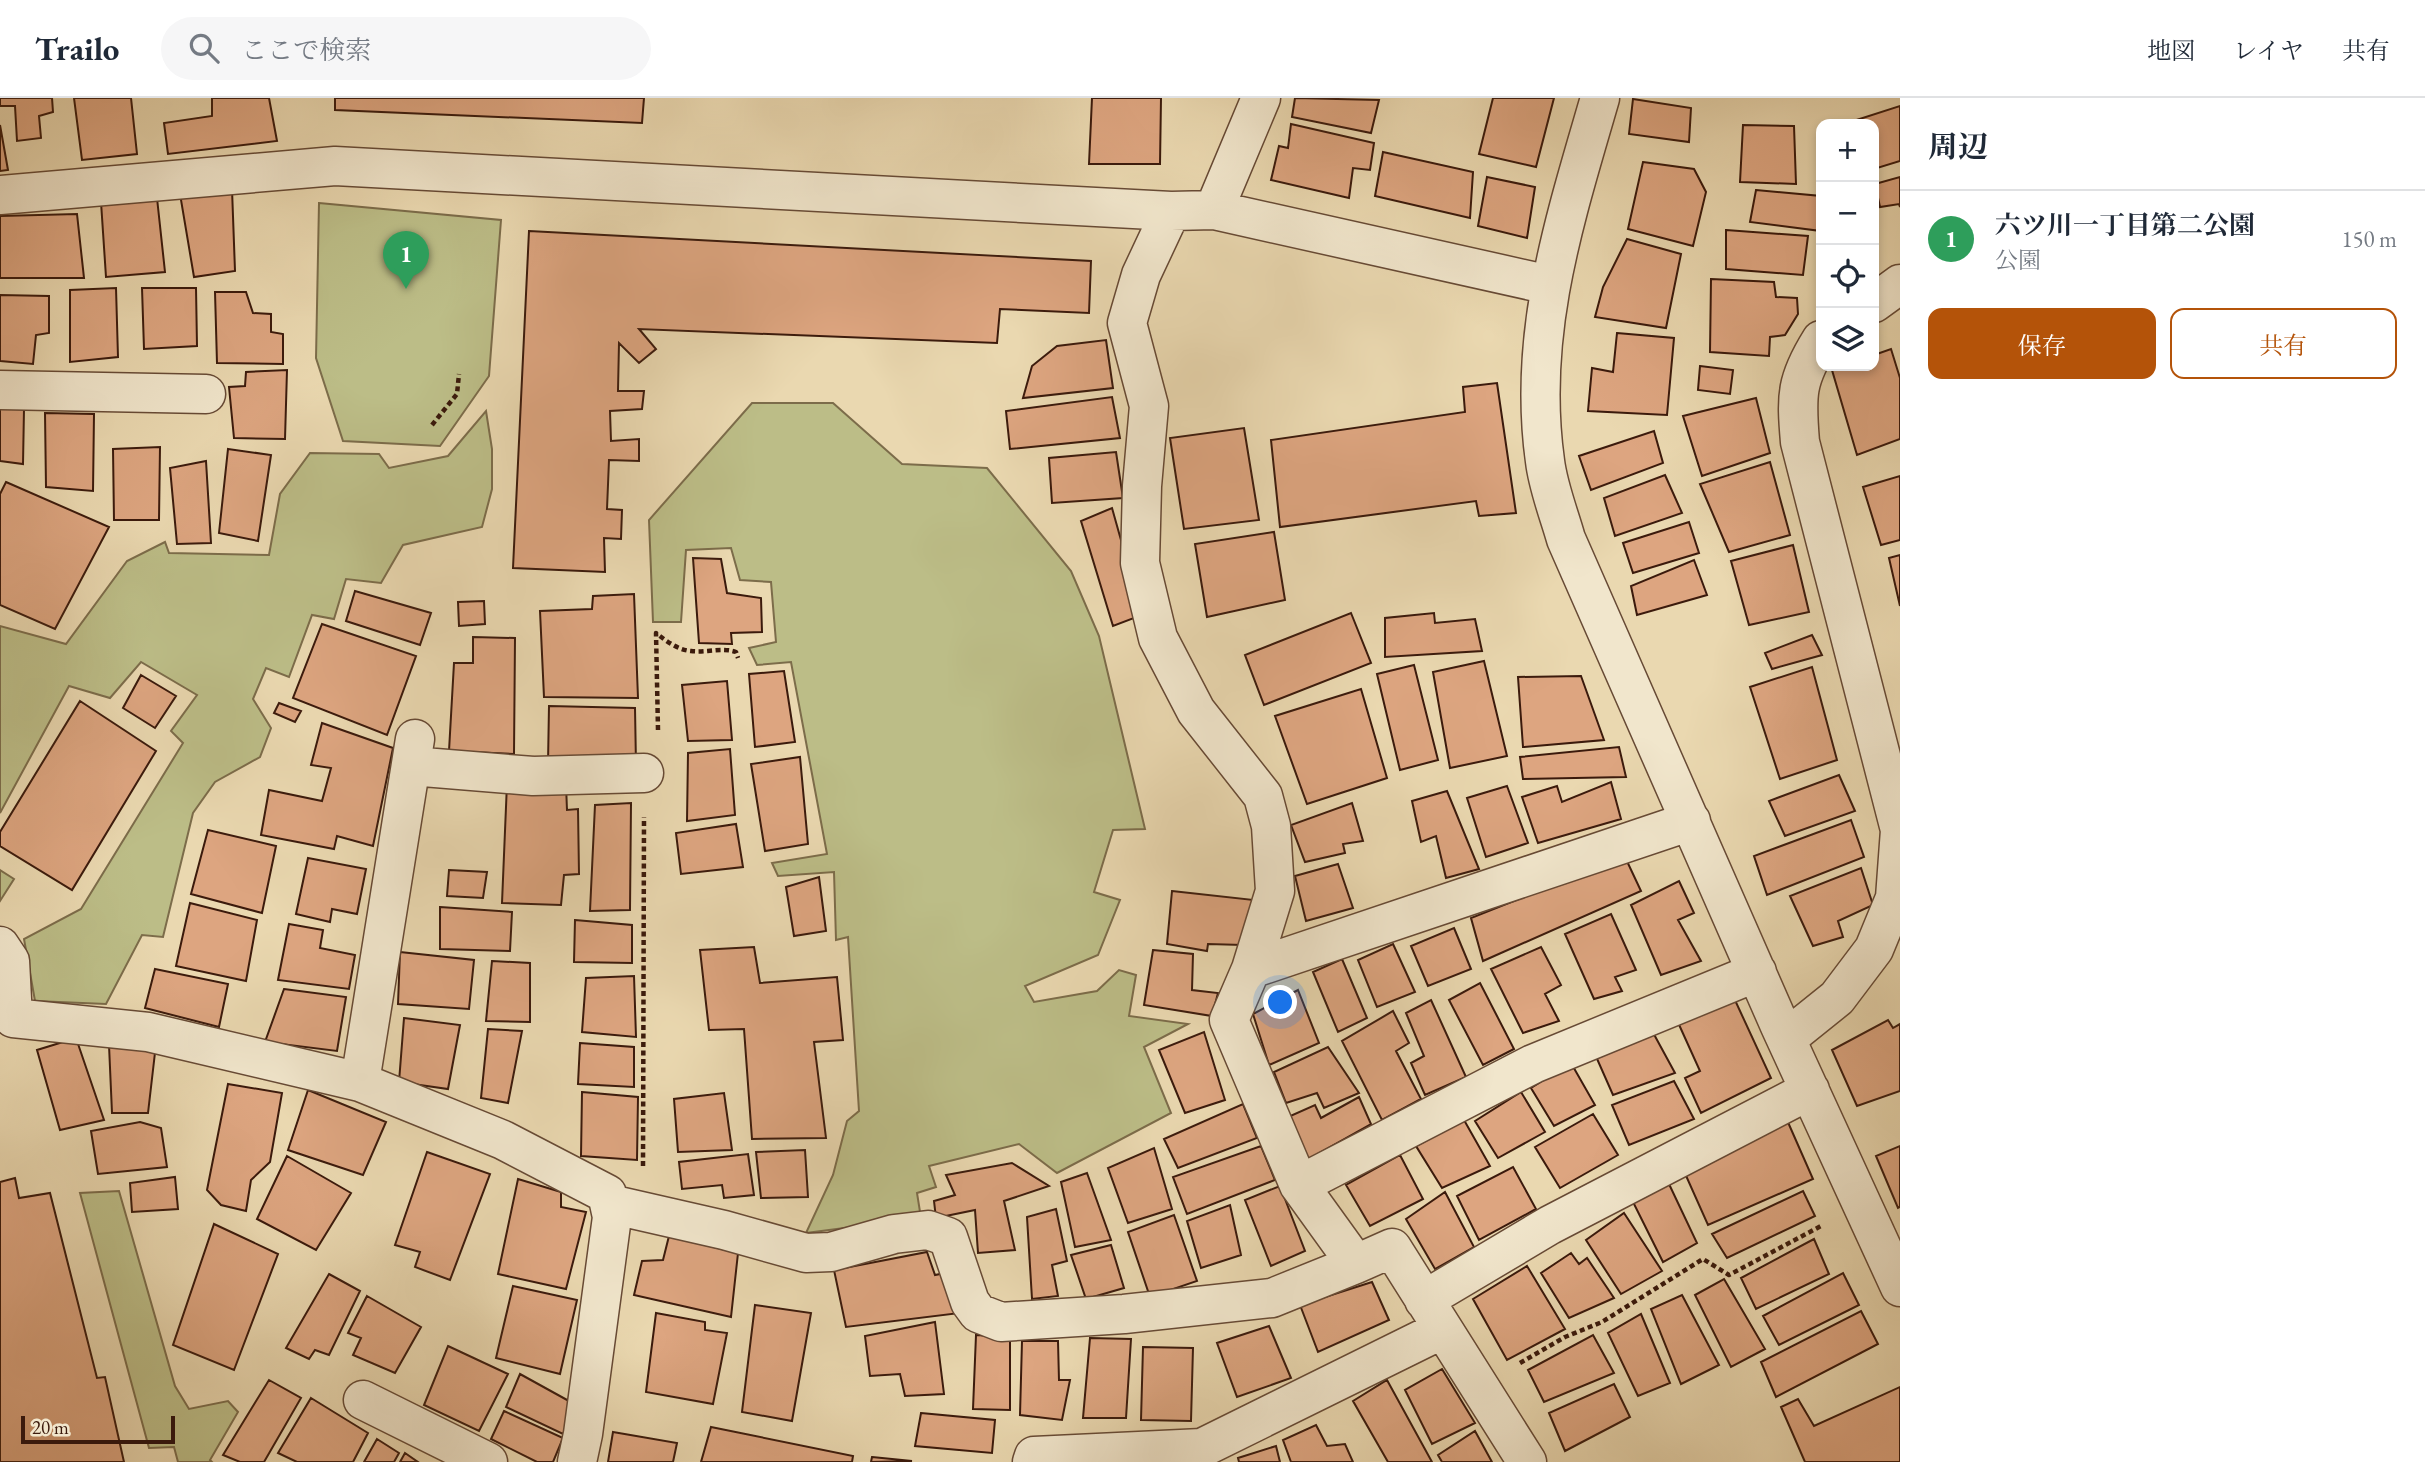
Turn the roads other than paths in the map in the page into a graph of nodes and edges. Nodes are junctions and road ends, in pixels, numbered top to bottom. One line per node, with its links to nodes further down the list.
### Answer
1 (1232, 98): 4 (street)
2 (1261, 98): 4 (street)
3 (1600, 98): 8 (street)
4 (1240, 146): 6 (street)
5 (0, 195): 7 (street)
6 (1214, 210): 7 (street); 8 (street)
7 (1171, 211): 17 (street)
8 (1550, 285): 15 (street)
9 (1900, 285): 10 (street)
10 (1879, 300)
11 (1816, 348): 19 (street)
12 (0, 390): 13 (street)
13 (206, 394)
14 (651, 757): 20 (street)
15 (1691, 821): 17 (street); 18 (street)
16 (0, 946): 20 (street)
17 (1251, 969): 22 (street)
18 (1756, 972): 19 (street); 22 (street)
19 (1786, 1039): 21 (street)
20 (360, 1083): 23 (street)
21 (1810, 1090): 25 (street); 26 (street)
22 (1299, 1185): 24 (street)
23 (626, 1208): 24 (street); 29 (street)
24 (1356, 1264): 26 (street)
25 (1900, 1287)
26 (1433, 1314): 30 (street); 31 (street)
27 (363, 1400): 28 (street)
28 (488, 1462)
29 (577, 1462)
30 (1032, 1462)
31 (1527, 1462)

